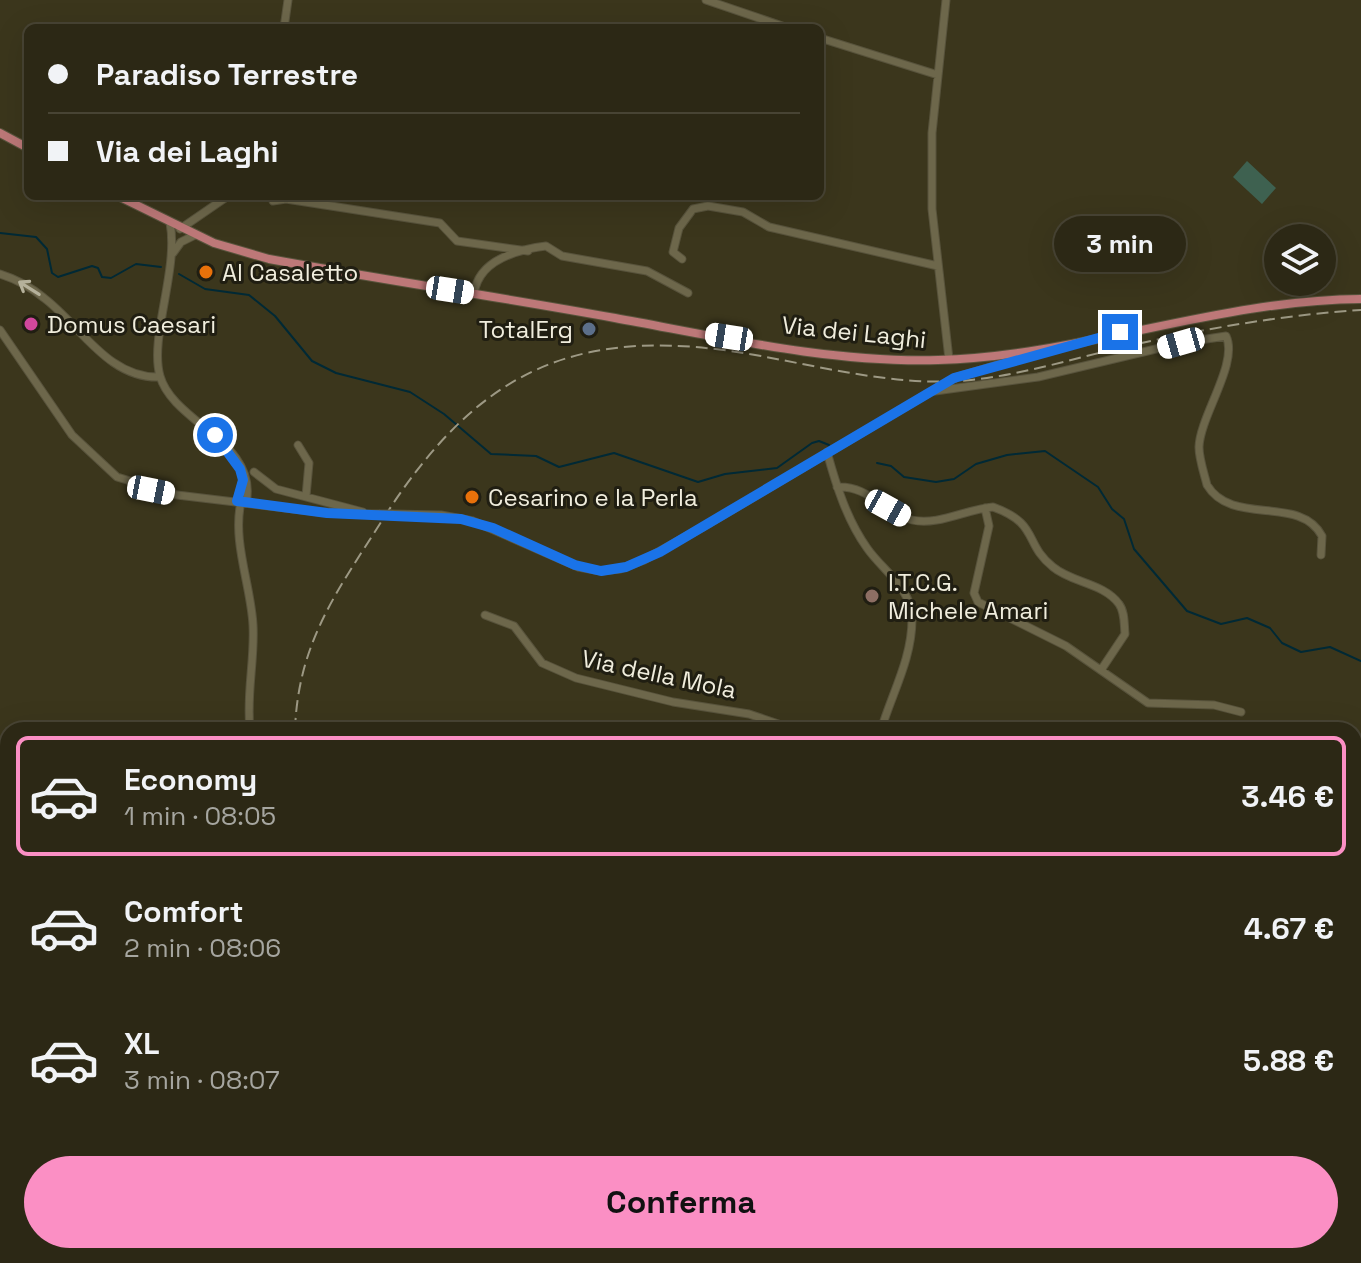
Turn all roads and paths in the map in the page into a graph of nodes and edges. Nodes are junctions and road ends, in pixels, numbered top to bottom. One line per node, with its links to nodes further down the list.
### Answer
1 (288, 0): 4 (street)
2 (946, 0): 7 (street)
3 (704, 1): 5 (street)
4 (285, 24)
5 (776, 24)
6 (824, 39): 7 (street)
7 (938, 75): 21 (street)
8 (0, 133): 9 (main road)
9 (24, 146)
10 (125, 200): 15 (main road, Via dei Laghi)
11 (222, 200): 15 (street)
12 (280, 200): 14 (street)
13 (292, 200): 18 (street)
14 (273, 201)
15 (177, 229): 16 (main road, Via dei Laghi); 17 (street); 19 (street)
16 (195, 235): 17 (street); 24 (main road, Via dei Laghi)
17 (181, 242): 19 (street)
18 (528, 251): 23 (street); 24 (street)
19 (173, 253): 29 (street)
20 (682, 259): 21 (street)
21 (938, 266): 28 (street)
22 (0, 274): 29 (street, one-way to 22)
23 (688, 293)
24 (474, 294): 28 (main road, Via dei Laghi)
25 (1361, 299): 27 (main road, Via dei Laghi)
26 (0, 330): 36 (street)
27 (1054, 348): 28 (main road, Via dei Laghi); 30 (street)
28 (949, 359)
29 (160, 377): 36 (street)
30 (933, 391): 32 (street); 39 (street)
31 (298, 445): 35 (street)
32 (827, 452): 34 (street); 38 (street, bridge)
33 (254, 472): 35 (street)
34 (837, 487): 37 (street); 45 (street)
35 (306, 496): 38 (street)
36 (241, 502): 38 (street); 43 (street)
37 (985, 508): 41 (street); 41 (street)
38 (369, 514)
39 (1321, 555)
40 (485, 615): 44 (street, Via della Mola)
41 (1101, 670): 42 (street)
42 (1241, 712)
43 (249, 722)
44 (772, 722)
45 (883, 722)

